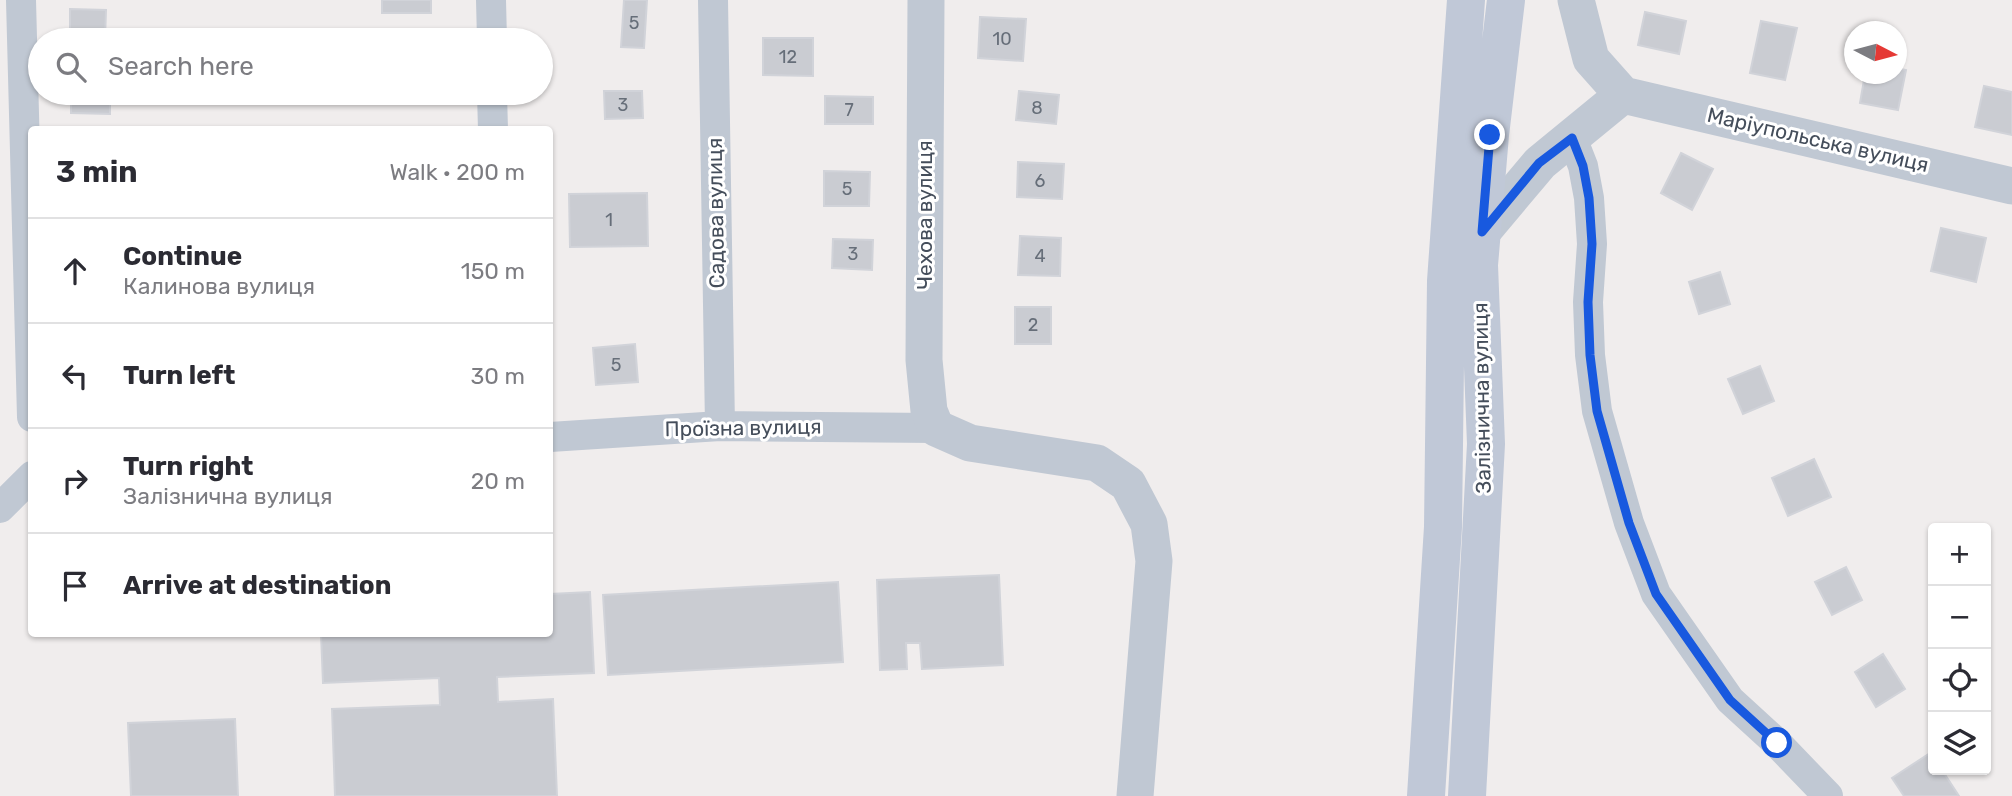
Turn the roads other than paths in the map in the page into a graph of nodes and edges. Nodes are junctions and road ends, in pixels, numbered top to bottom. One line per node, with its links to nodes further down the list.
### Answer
1 (22, 0): 15 (street)
2 (491, 0): 8 (street)
3 (713, 0): 16 (street, Садова вулиця)
4 (926, 0): 17 (street, Чехова вулиця)
5 (1466, 0): 22 (main road, Залізнична вулиця)
6 (1506, 0): 14 (main road, Залізнична вулиця)
7 (1576, 0): 9 (street)
8 (492, 28)
9 (1623, 95): 12 (street); 13 (street, Маріупольська вулиця)
10 (492, 105): 11 (street)
11 (493, 126)
12 (1572, 138): 14 (street); 24 (street)
13 (2012, 186)
14 (1482, 232): 23 (main road, Залізнична вулиця)
15 (28, 250)
16 (720, 426): 17 (street, Проїзна вулиця); 18 (street, Проїзна вулиця)
17 (936, 428): 21 (street)
18 (553, 437)
19 (28, 479): 20 (street)
20 (0, 508)
21 (1135, 796)
22 (1426, 796)
23 (1467, 796)
24 (1828, 796)

